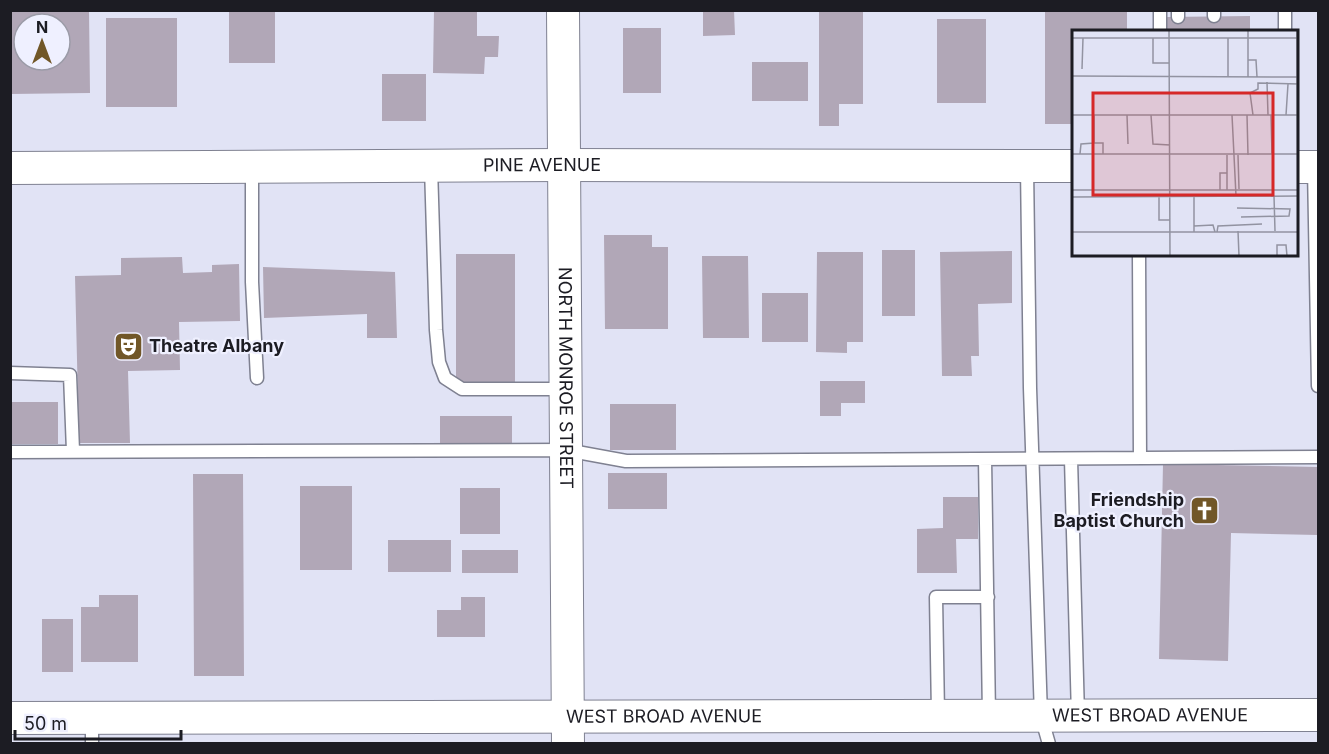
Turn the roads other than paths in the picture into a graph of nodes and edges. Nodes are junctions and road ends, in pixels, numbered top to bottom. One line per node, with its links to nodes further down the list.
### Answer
1 (563, 10): 6 (main road, NORTH MONROE STREET)
2 (1160, 10): 4 (lane)
3 (1284, 10): 5 (lane)
4 (1160, 30)
5 (1285, 30)
6 (565, 165): 7 (main road, PINE AVENUE); 8 (main road, PINE AVENUE); 17 (main road, NORTH MONROE STREET)
7 (431, 166): 10 (main road, PINE AVENUE); 17 (lane)
8 (1027, 166): 9 (main road, PINE AVENUE); 24 (lane)
9 (1072, 166)
10 (252, 167): 12 (main road, PINE AVENUE); 15 (lane)
11 (1310, 167): 16 (lane)
12 (10, 168)
13 (1139, 256): 22 (lane)
14 (10, 373): 19 (lane)
15 (257, 378)
16 (1318, 386)
17 (566, 390): 18 (main road, NORTH MONROE STREET)
18 (566, 450): 19 (lane); 23 (lane); 32 (main road, NORTH MONROE STREET)
19 (73, 451): 20 (lane)
20 (10, 452)
21 (1318, 457): 22 (lane)
22 (1140, 458): 25 (lane)
23 (985, 459): 24 (lane); 26 (lane)
24 (1032, 459): 25 (lane); 33 (lane)
25 (1071, 459): 29 (lane)
26 (988, 597): 27 (lane); 28 (lane)
27 (938, 716): 28 (main road, WEST BROAD AVENUE); 32 (main road, WEST BROAD AVENUE)
28 (989, 716): 33 (main road, WEST BROAD AVENUE)
29 (1078, 716): 30 (main road, WEST BROAD AVENUE); 33 (main road, WEST BROAD AVENUE)
30 (1318, 716)
31 (10, 718): 34 (main road, WEST BROAD AVENUE)
32 (568, 730): 34 (main road, WEST BROAD AVENUE)
33 (1045, 730)
34 (92, 731)

